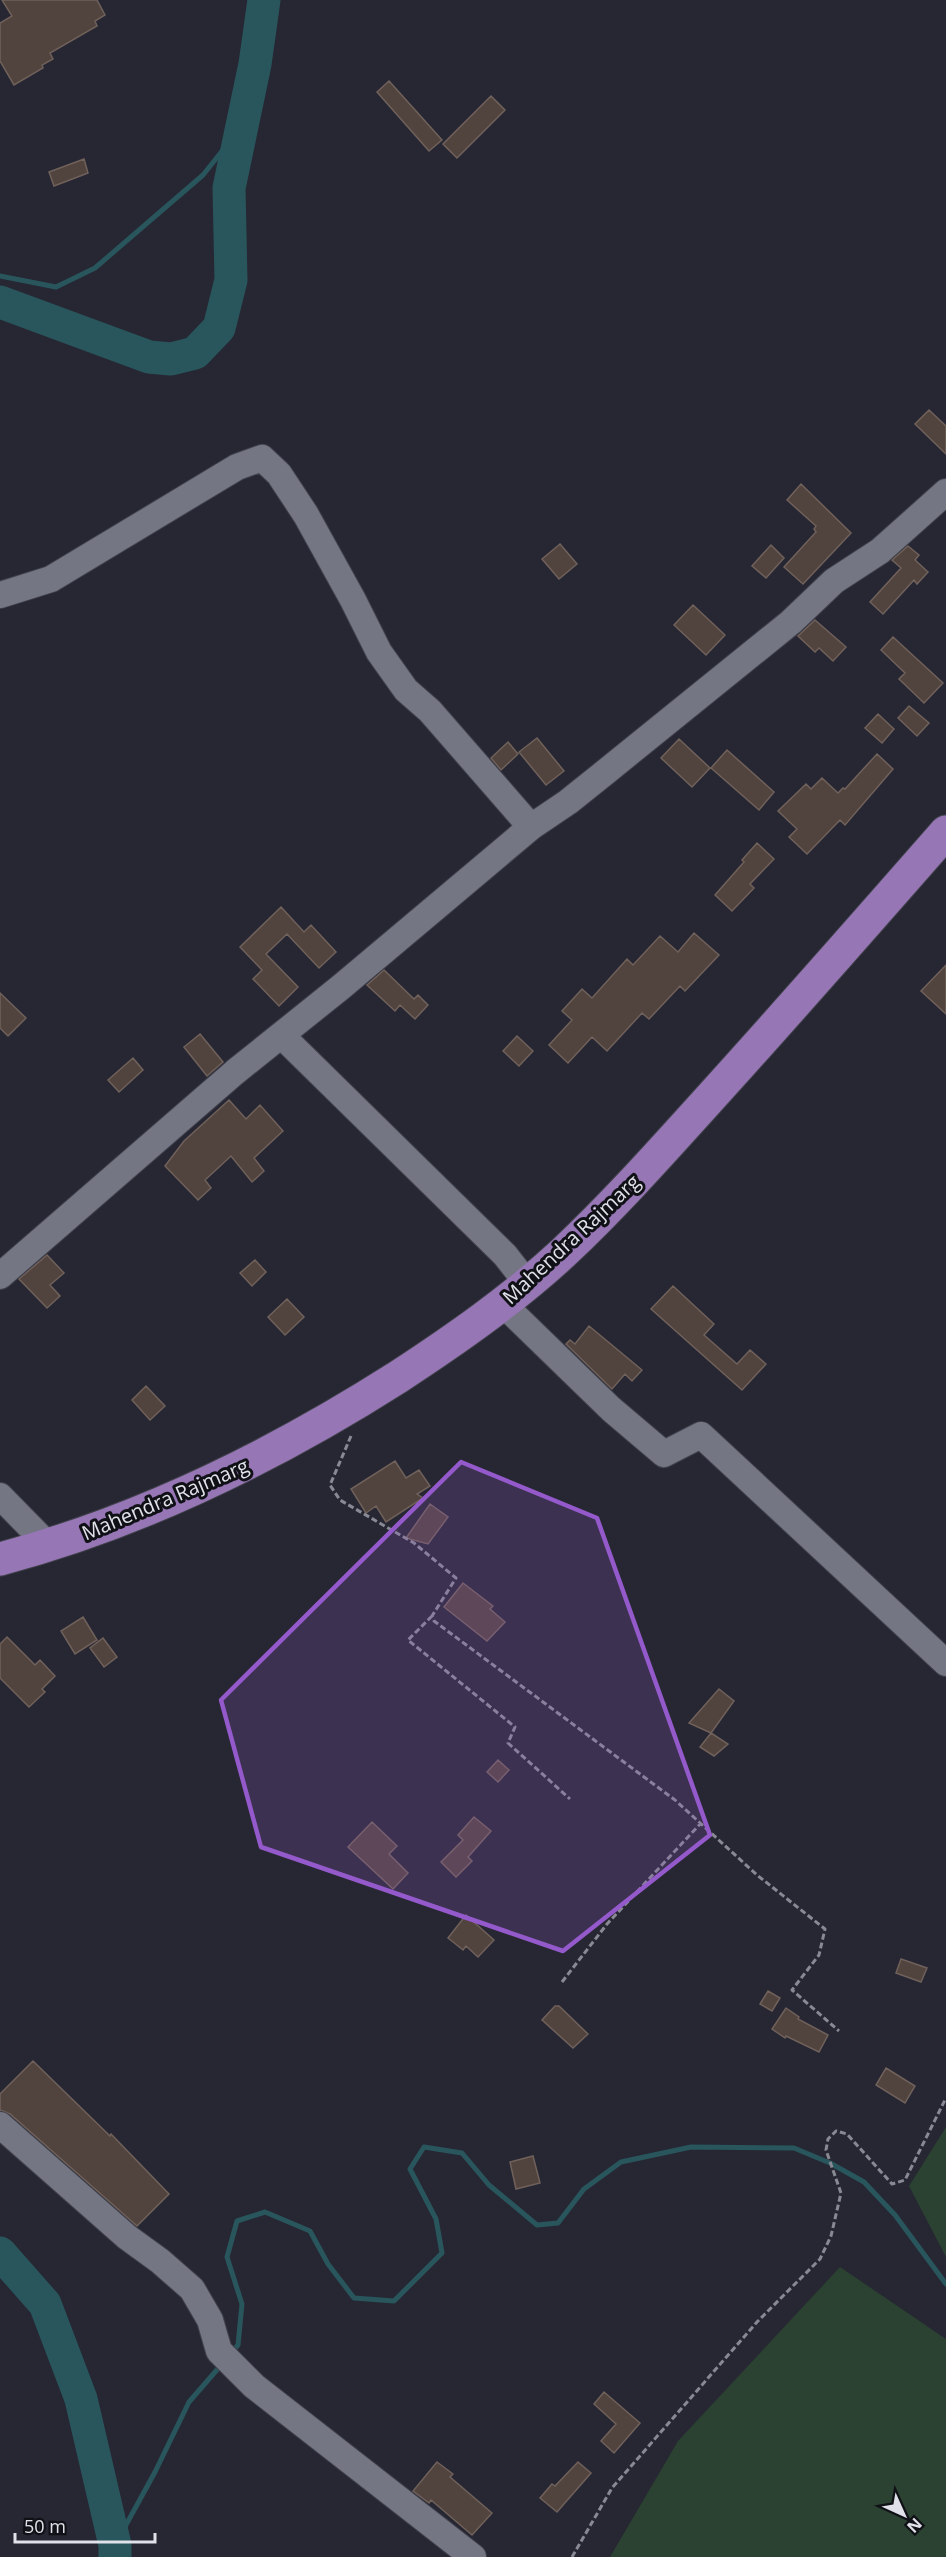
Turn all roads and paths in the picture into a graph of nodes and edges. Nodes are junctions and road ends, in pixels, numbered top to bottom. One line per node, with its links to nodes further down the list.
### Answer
1 (946, 492): 3 (street)
2 (0, 595): 3 (street)
3 (531, 827): 5 (street)
4 (946, 832): 7 (highway, Mahendra Rajmarg)
5 (281, 1035): 6 (street); 7 (street)
6 (0, 1276)
7 (515, 1294): 10 (highway, Mahendra Rajmarg); 13 (street)
8 (353, 1431): 12 (path)
9 (0, 1496): 10 (street)
10 (48, 1545): 11 (highway, Mahendra Rajmarg)
11 (0, 1559)
12 (432, 1616): 14 (path); 15 (path)
13 (946, 1663)
14 (570, 1798)
15 (701, 1823): 16 (path); 17 (path)
16 (562, 1982)
17 (839, 2031)
18 (946, 2098): 21 (path)
19 (0, 2126): 20 (street)
20 (473, 2557)
21 (572, 2557)

